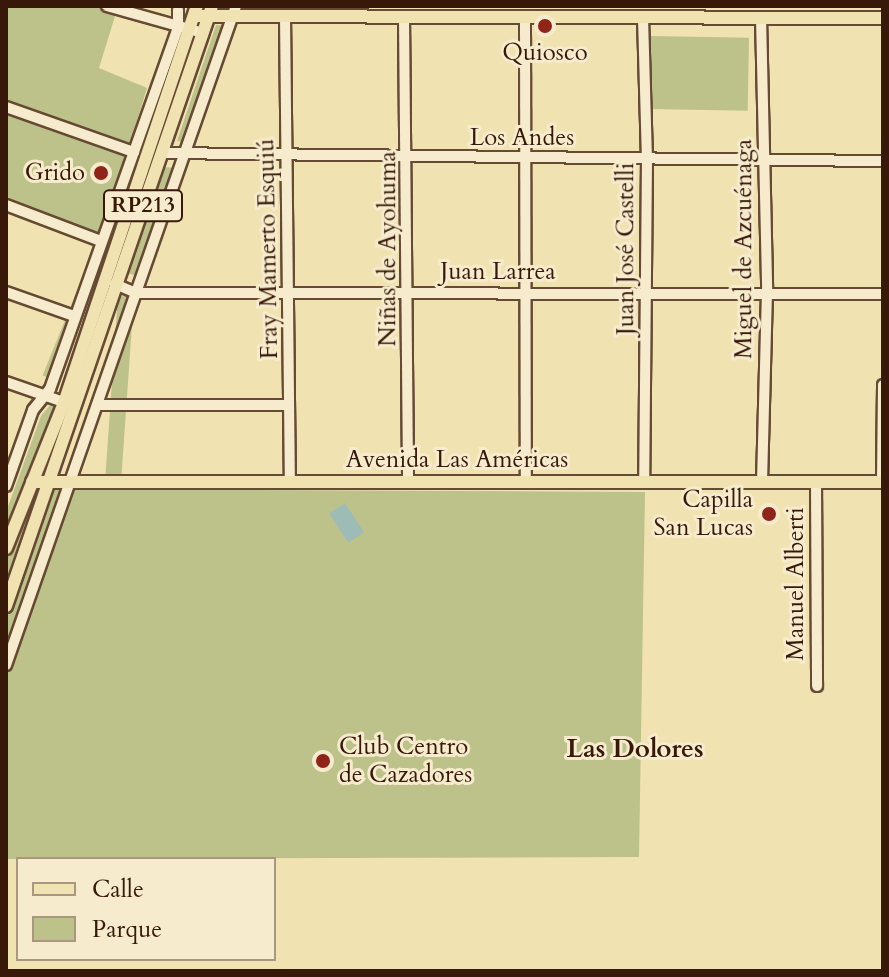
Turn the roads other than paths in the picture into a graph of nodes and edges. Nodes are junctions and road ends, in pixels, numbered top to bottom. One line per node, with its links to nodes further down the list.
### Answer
1 (107, 6): 15 (street)
2 (177, 8): 15 (street); 15 (street)
3 (210, 11): 4 (main road); 15 (main road)
4 (234, 11): 9 (main road); 19 (street)
5 (438, 11): 10 (main road); 11 (main road)
6 (570, 11): 11 (main road); 12 (main road)
7 (703, 12): 12 (main road); 13 (main road)
8 (815, 12): 13 (main road); 14 (main road)
9 (285, 15): 10 (main road); 20 (street, Fray Mamerto Esquiú)
10 (404, 16): 21 (street, Niñas de Ayohuma)
11 (525, 17): 22 (street)
12 (643, 17): 23 (street, Juan José Castelli)
13 (761, 17): 24 (street, Miguel de Azcuénaga)
14 (883, 18)
15 (193, 22): 17 (street); 18 (main road, RP213); 41 (main road, RP213)
16 (6, 107): 17 (street)
17 (134, 152): 27 (street)
18 (162, 153): 19 (street, Los Andes); 28 (main road, RP213)
19 (183, 156): 20 (street, Los Andes); 34 (street)
20 (287, 157): 21 (street, Los Andes); 33 (street, Fray Mamerto Esquiú)
21 (408, 157): 22 (street, Los Andes); 29 (street, Niñas de Ayohuma)
22 (526, 158): 23 (street, Los Andes); 30 (street)
23 (647, 159): 24 (street, Los Andes); 35 (street, Juan José Castelli)
24 (765, 159): 25 (street, Los Andes); 31 (street, Miguel de Azcuénaga)
25 (883, 161)
26 (6, 205): 27 (street)
27 (101, 241): 37 (street)
28 (115, 284): 34 (street, Juan Larrea); 41 (main road, RP213)
29 (409, 291): 30 (street, Juan Larrea); 33 (street, Juan Larrea); 47 (street, Niñas de Ayohuma)
30 (528, 291): 35 (street, Juan Larrea); 48 (street)
31 (767, 291): 35 (street, Juan Larrea); 36 (street, Juan Larrea); 50 (street, Miguel de Azcuénaga)
32 (6, 292): 37 (street)
33 (289, 292): 34 (street, Juan Larrea); 43 (street, Fray Mamerto Esquiú)
34 (136, 293): 42 (street)
35 (646, 293): 49 (street, Juan José Castelli)
36 (883, 294)
37 (74, 316): 40 (street)
38 (6, 382): 40 (street)
39 (883, 385): 52 (street)
40 (41, 395): 41 (street); 54 (street)
41 (70, 404): 44 (main road, RP213); 53 (main road, RP213)
42 (97, 405): 43 (street); 45 (street)
43 (289, 405): 46 (street, Fray Mamerto Esquiú)
44 (32, 482): 53 (main road, Avenida Las Américas); 55 (main road, RP213)
45 (69, 482): 46 (main road, Avenida Las Américas); 53 (main road, Avenida Las Américas); 57 (street)
46 (290, 482): 47 (main road, Avenida Las Américas)
47 (408, 482): 48 (main road, Avenida Las Américas)
48 (526, 482): 49 (main road, Avenida Las Américas)
49 (644, 482): 50 (main road, Avenida Las Américas)
50 (762, 482): 51 (main road, Avenida Las Américas)
51 (816, 482): 52 (main road, Avenida Las Américas); 58 (street, Manuel Alberti)
52 (882, 482)
53 (49, 483): 56 (main road, RP213)
54 (6, 486)
55 (6, 548)
56 (6, 606)
57 (6, 665)
58 (817, 686)

